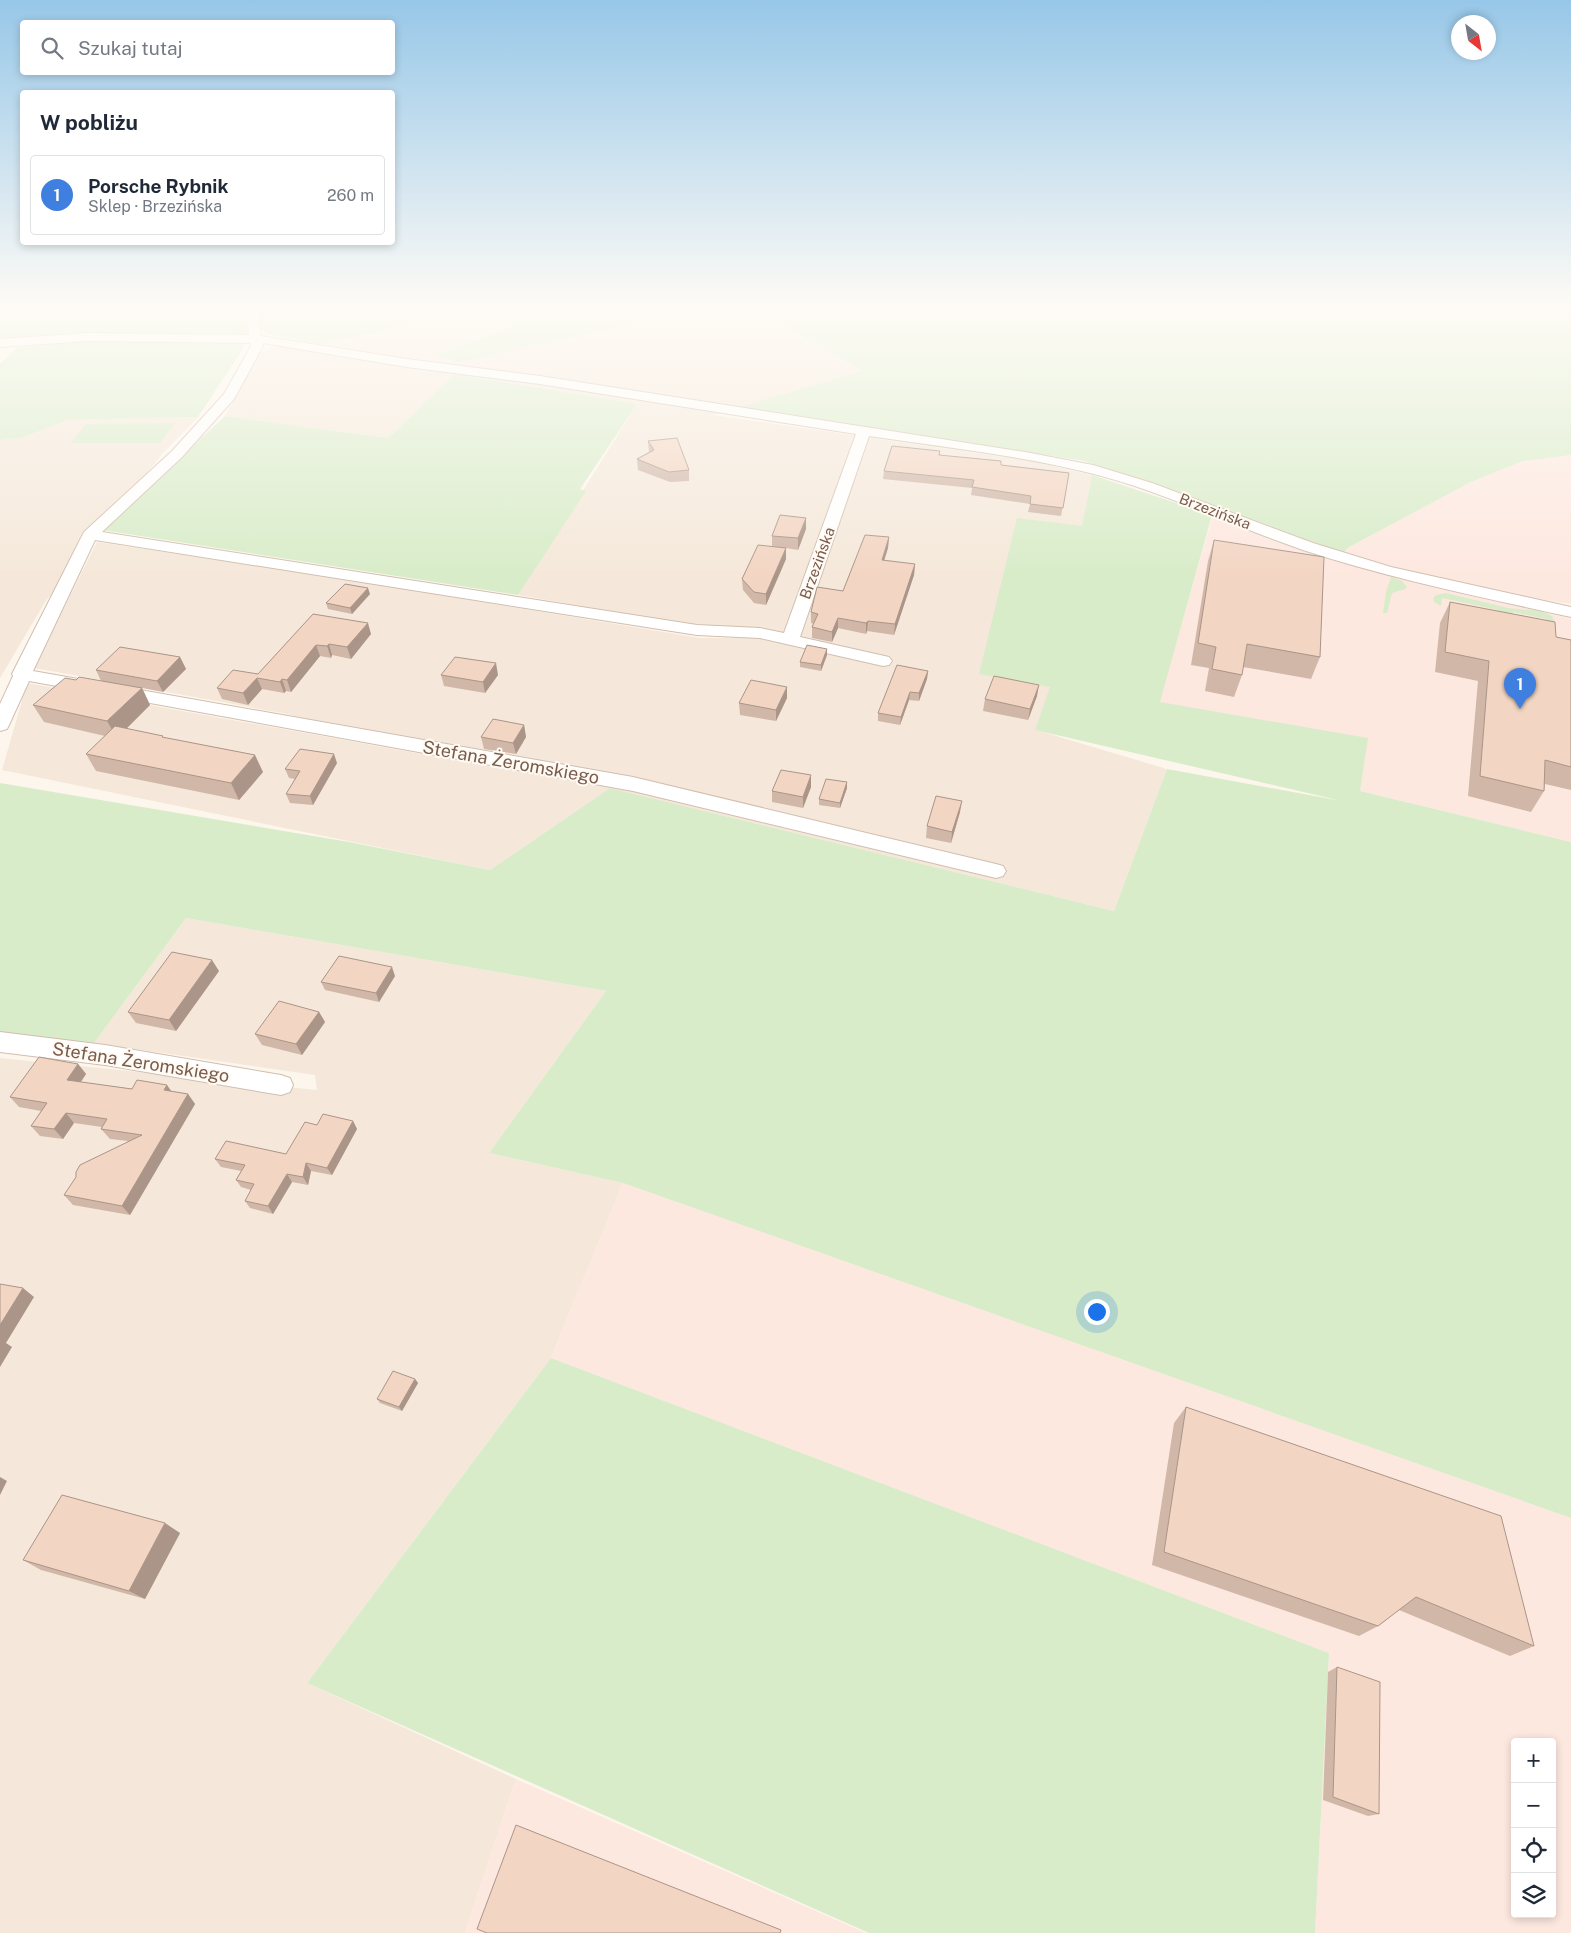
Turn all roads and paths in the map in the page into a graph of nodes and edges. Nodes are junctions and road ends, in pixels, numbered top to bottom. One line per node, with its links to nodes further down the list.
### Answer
1 (228, 397): 4 (street)
2 (651, 397): 3 (street, Brzezińska)
3 (864, 431): 5 (street, Brzezińska); 6 (street, Brzezińska)
4 (90, 535): 6 (street); 8 (street)
5 (1568, 610)
6 (790, 638): 7 (street)
7 (883, 661)
8 (21, 674): 9 (street); 10 (street, Stefana Żeromskiego)
9 (0, 726)
10 (996, 871)
11 (0, 1042): 12 (street, Stefana Żeromskiego)
12 (281, 1085)

